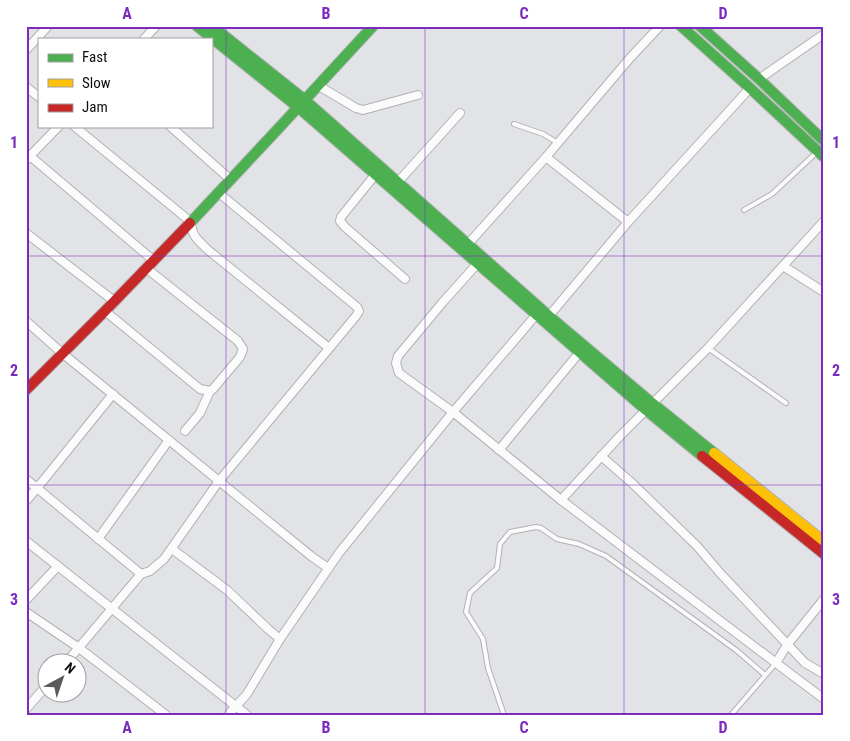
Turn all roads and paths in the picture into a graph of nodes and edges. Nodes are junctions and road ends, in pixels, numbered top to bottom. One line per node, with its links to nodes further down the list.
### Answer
1 (48, 26): 11 (street)
2 (156, 26): 10 (street)
3 (197, 26): 18 (main road)
4 (212, 26): 18 (main road)
5 (374, 26): 13 (main road)
6 (660, 26): 25 (street)
7 (681, 26): 15 (main road)
8 (700, 26): 12 (main road)
9 (824, 34): 12 (street)
10 (145, 38)
11 (26, 50)
12 (759, 79): 24 (main road)
13 (319, 86): 16 (street); 18 (main road)
14 (26, 87): 17 (street)
15 (750, 88): 26 (main road); 36 (street)
16 (418, 95)
17 (38, 96)
18 (302, 105): 29 (main road); 30 (main road); 31 (main road)
19 (460, 113): 31 (street)
20 (514, 124): 25 (lane)
21 (57, 128): 28 (street)
22 (76, 128): 35 (street)
23 (172, 128): 30 (street)
24 (824, 141)
25 (558, 143): 27 (street)
26 (821, 154): 33 (lane)
27 (546, 157): 36 (street); 38 (street)
28 (28, 158): 39 (street)
29 (375, 175): 40 (main road); 42 (street)
30 (231, 180): 32 (main road)
31 (398, 182): 38 (main road)
32 (219, 193): 35 (main road); 49 (street)
33 (744, 210)
34 (824, 221): 41 (street)
35 (191, 222): 39 (main road); 49 (street)
36 (628, 222): 47 (street)
37 (26, 233): 44 (street)
38 (468, 244): 47 (main road)
39 (150, 264): 44 (main road); 54 (street)
40 (477, 264): 46 (main road); 58 (street)
41 (783, 266): 43 (street); 50 (street)
42 (405, 279)
43 (824, 292)
44 (114, 301): 45 (main road)
45 (105, 311): 51 (main road); 54 (street)
46 (536, 315): 52 (main road); 58 (street)
47 (549, 316): 57 (main road)
48 (26, 321): 51 (street)
49 (329, 348): 64 (street)
50 (708, 348): 56 (lane); 57 (street)
51 (62, 353): 53 (main road); 55 (street)
52 (579, 353): 57 (main road); 61 (street)
53 (26, 390)
54 (210, 391): 59 (street)
55 (113, 394): 60 (street); 65 (street)
56 (786, 403)
57 (649, 406): 62 (street); 70 (main road); 72 (main road)
58 (453, 412): 61 (street); 74 (street)
59 (185, 431)
60 (169, 440): 64 (street); 68 (street)
61 (499, 450): 66 (street)
62 (602, 456): 66 (street); 81 (street)
63 (26, 479): 65 (street)
64 (219, 481): 71 (street); 74 (street)
65 (37, 488): 67 (street); 68 (street)
66 (561, 500): 84 (street)
67 (26, 501)
68 (98, 538): 75 (street)
69 (26, 541): 73 (street)
70 (824, 542)
71 (172, 549): 75 (street); 80 (street)
72 (824, 554)
73 (58, 566): 77 (street); 78 (street)
74 (328, 568): 80 (street)
75 (141, 574): 78 (street)
76 (824, 599): 81 (street)
77 (26, 600)
78 (112, 608): 82 (street); 89 (street)
79 (26, 612): 82 (street)
80 (280, 639): 89 (street)
81 (787, 645): 84 (street); 85 (street)
82 (79, 648): 83 (street); 91 (street)
83 (74, 654)
84 (776, 664): 86 (lane); 88 (street)
85 (824, 674)
86 (765, 675): 94 (lane); 95 (lane)
87 (38, 695): 90 (street)
88 (824, 699)
89 (236, 706): 92 (street); 93 (street)
90 (26, 709)
91 (166, 715)
92 (228, 715)
93 (247, 715)
94 (504, 715)
95 (731, 715)

